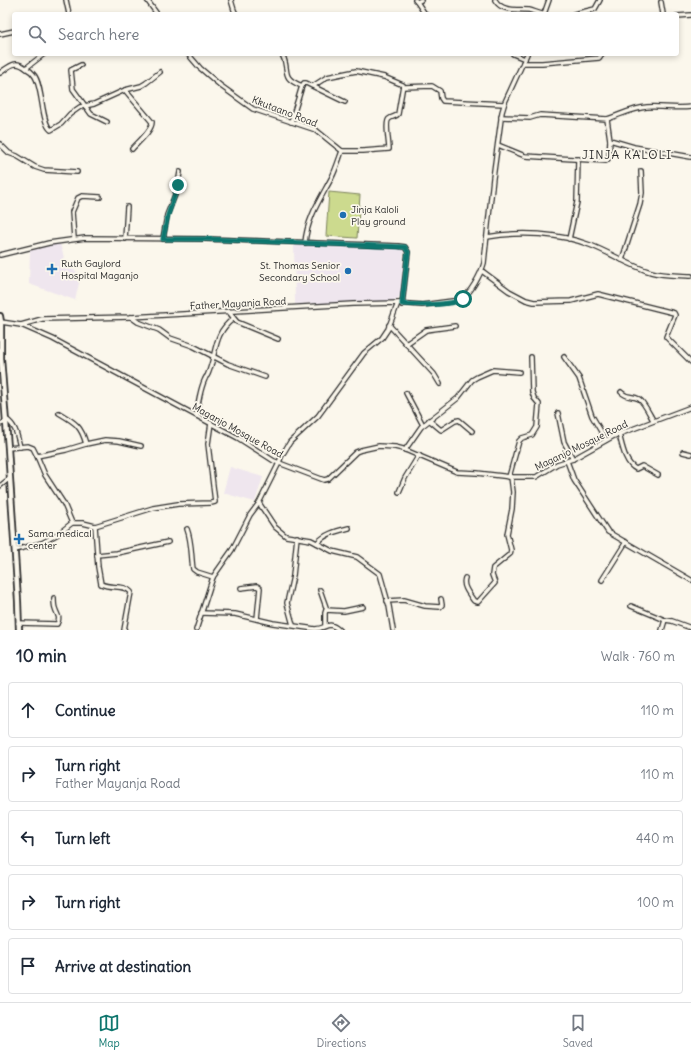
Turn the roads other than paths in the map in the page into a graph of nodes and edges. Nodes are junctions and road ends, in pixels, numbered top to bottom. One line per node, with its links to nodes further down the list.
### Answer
1 (66, 0): 10 (street)
2 (147, 0): 11 (street)
3 (231, 0): 12 (street)
4 (421, 0): 8 (street)
5 (495, 0): 14 (street)
6 (549, 0): 15 (street)
7 (600, 0): 16 (street)
8 (416, 1): 13 (street)
9 (661, 2): 17 (street)
10 (69, 12)
11 (156, 12)
12 (235, 12)
13 (424, 12)
14 (536, 12)
15 (544, 12)
16 (582, 12)
17 (663, 12)
18 (691, 15): 19 (street)
19 (679, 16)
20 (12, 31): 21 (street)
21 (0, 34)
22 (41, 56): 30 (street)
23 (190, 56): 44 (street, Kkutaano Road)
24 (283, 56): 33 (street)
25 (516, 56): 28 (street)
26 (526, 56): 28 (street)
27 (600, 56): 28 (street)
28 (524, 61): 38 (street)
29 (81, 65): 39 (street)
30 (26, 68): 32 (street); 39 (street)
31 (160, 72): 36 (street)
32 (0, 73)
33 (302, 86): 34 (street); 44 (street)
34 (313, 86): 35 (street); 37 (street)
35 (403, 87): 38 (street); 49 (street)
36 (125, 90): 39 (street); 48 (street)
37 (345, 102)
38 (504, 104): 41 (street)
39 (85, 106): 43 (street)
40 (691, 106): 42 (street)
41 (501, 117): 42 (street); 47 (street)
42 (607, 119): 45 (street)
43 (107, 122)
44 (291, 122): 49 (street, Kkutaano Road)
45 (610, 140): 50 (street); 51 (street)
46 (0, 144): 53 (street)
47 (498, 145): 51 (street); 57 (street)
48 (132, 149)
49 (342, 151): 62 (street)
50 (691, 157)
51 (578, 159): 61 (street)
52 (641, 170): 64 (street)
53 (77, 172)
54 (180, 172): 60 (street)
55 (100, 197): 58 (street)
56 (127, 207): 59 (street)
57 (487, 237): 61 (street); 65 (street)
58 (74, 238): 59 (street); 63 (street)
59 (126, 239): 60 (street)
60 (163, 239): 62 (street)
61 (569, 239): 64 (street)
62 (305, 243): 67 (street)
63 (0, 256)
64 (622, 260): 66 (street)
65 (482, 271): 67 (street, Father Mayanja Road); 82 (street)
66 (691, 276)
67 (400, 304): 68 (street, Father Mayanja Road); 73 (street)
68 (228, 311): 70 (street, Father Mayanja Road); 71 (street)
69 (0, 316): 72 (main road)
70 (131, 317): 74 (street, Father Mayanja Road); 78 (street)
71 (233, 319): 76 (street); 78 (street)
72 (1, 322): 74 (street, Maganjo Mosque Road); 79 (main road)
73 (389, 325): 77 (street); 112 (street)
74 (21, 326): 91 (street, Maganjo Mosque Road)
75 (455, 326): 77 (street)
76 (278, 339)
77 (406, 344): 85 (street)
78 (213, 356): 84 (street); 91 (street)
79 (0, 357): 92 (main road)
80 (531, 357): 114 (street)
81 (564, 357): 100 (street)
82 (691, 362)
83 (519, 372): 93 (street)
84 (265, 377)
85 (440, 384)
86 (621, 392): 94 (street)
87 (406, 393): 97 (street)
88 (691, 407): 94 (street, Maganjo Mosque Road)
89 (59, 413): 101 (street)
90 (558, 413): 110 (street)
91 (197, 416): 95 (street, Maganjo Mosque Road)
92 (6, 420): 96 (street); 103 (street); 104 (main road)
93 (429, 420): 97 (street); 98 (street)
94 (653, 420): 99 (street, Maganjo Mosque Road)
95 (211, 423): 112 (street, Maganjo Mosque Road); 120 (street)
96 (0, 424)
97 (424, 425): 105 (street)
98 (472, 431)
99 (619, 434): 100 (street, Maganjo Mosque Road); 113 (street)
100 (606, 440): 110 (street, Maganjo Mosque Road)
101 (86, 444): 102 (street); 109 (street)
102 (141, 446)
103 (20, 447): 104 (street); 109 (street)
104 (8, 448): 115 (main road)
105 (405, 450): 108 (street, Maganjo Mosque Road); 112 (street, Maganjo Mosque Road)
106 (683, 452): 107 (street)
107 (691, 454)
108 (419, 455): 114 (street, Maganjo Mosque Road); 117 (street)
109 (37, 456): 119 (street)
110 (573, 459): 111 (street, Maganjo Mosque Road)
111 (567, 461): 114 (street, Maganjo Mosque Road); 125 (street)
112 (279, 463): 118 (street)
113 (658, 474)
114 (510, 477): 130 (street)
115 (10, 478): 116 (street); 127 (main road)
116 (0, 486)
117 (399, 492)
118 (259, 503): 123 (street); 129 (street)
119 (72, 523): 120 (street); 127 (street)
120 (95, 526): 128 (street)
121 (349, 528): 126 (street)
122 (187, 529): 129 (street)
123 (297, 537): 126 (street); 145 (street)
124 (168, 542): 128 (street)
125 (626, 542): 131 (street); 132 (street)
126 (317, 543): 137 (street)
127 (15, 550): 144 (main road)
128 (96, 555): 149 (street)
129 (213, 577): 141 (street)
130 (465, 578)
131 (602, 580)
132 (691, 580)
133 (241, 588): 142 (street)
134 (320, 590): 140 (street)
135 (54, 598): 144 (street)
136 (441, 599): 137 (street)
137 (387, 601): 152 (street)
138 (631, 606): 143 (street)
139 (363, 607): 140 (street)
140 (327, 610): 146 (street)
141 (201, 614): 142 (street); 150 (street)
142 (257, 619): 145 (street)
143 (665, 620): 147 (street); 153 (street)
144 (18, 623): 148 (main road)
145 (293, 625): 146 (street)
146 (325, 626): 151 (street)
147 (691, 628)
148 (19, 630)
149 (124, 630)
150 (196, 630)
151 (339, 630)
152 (393, 630)
153 (662, 630)

